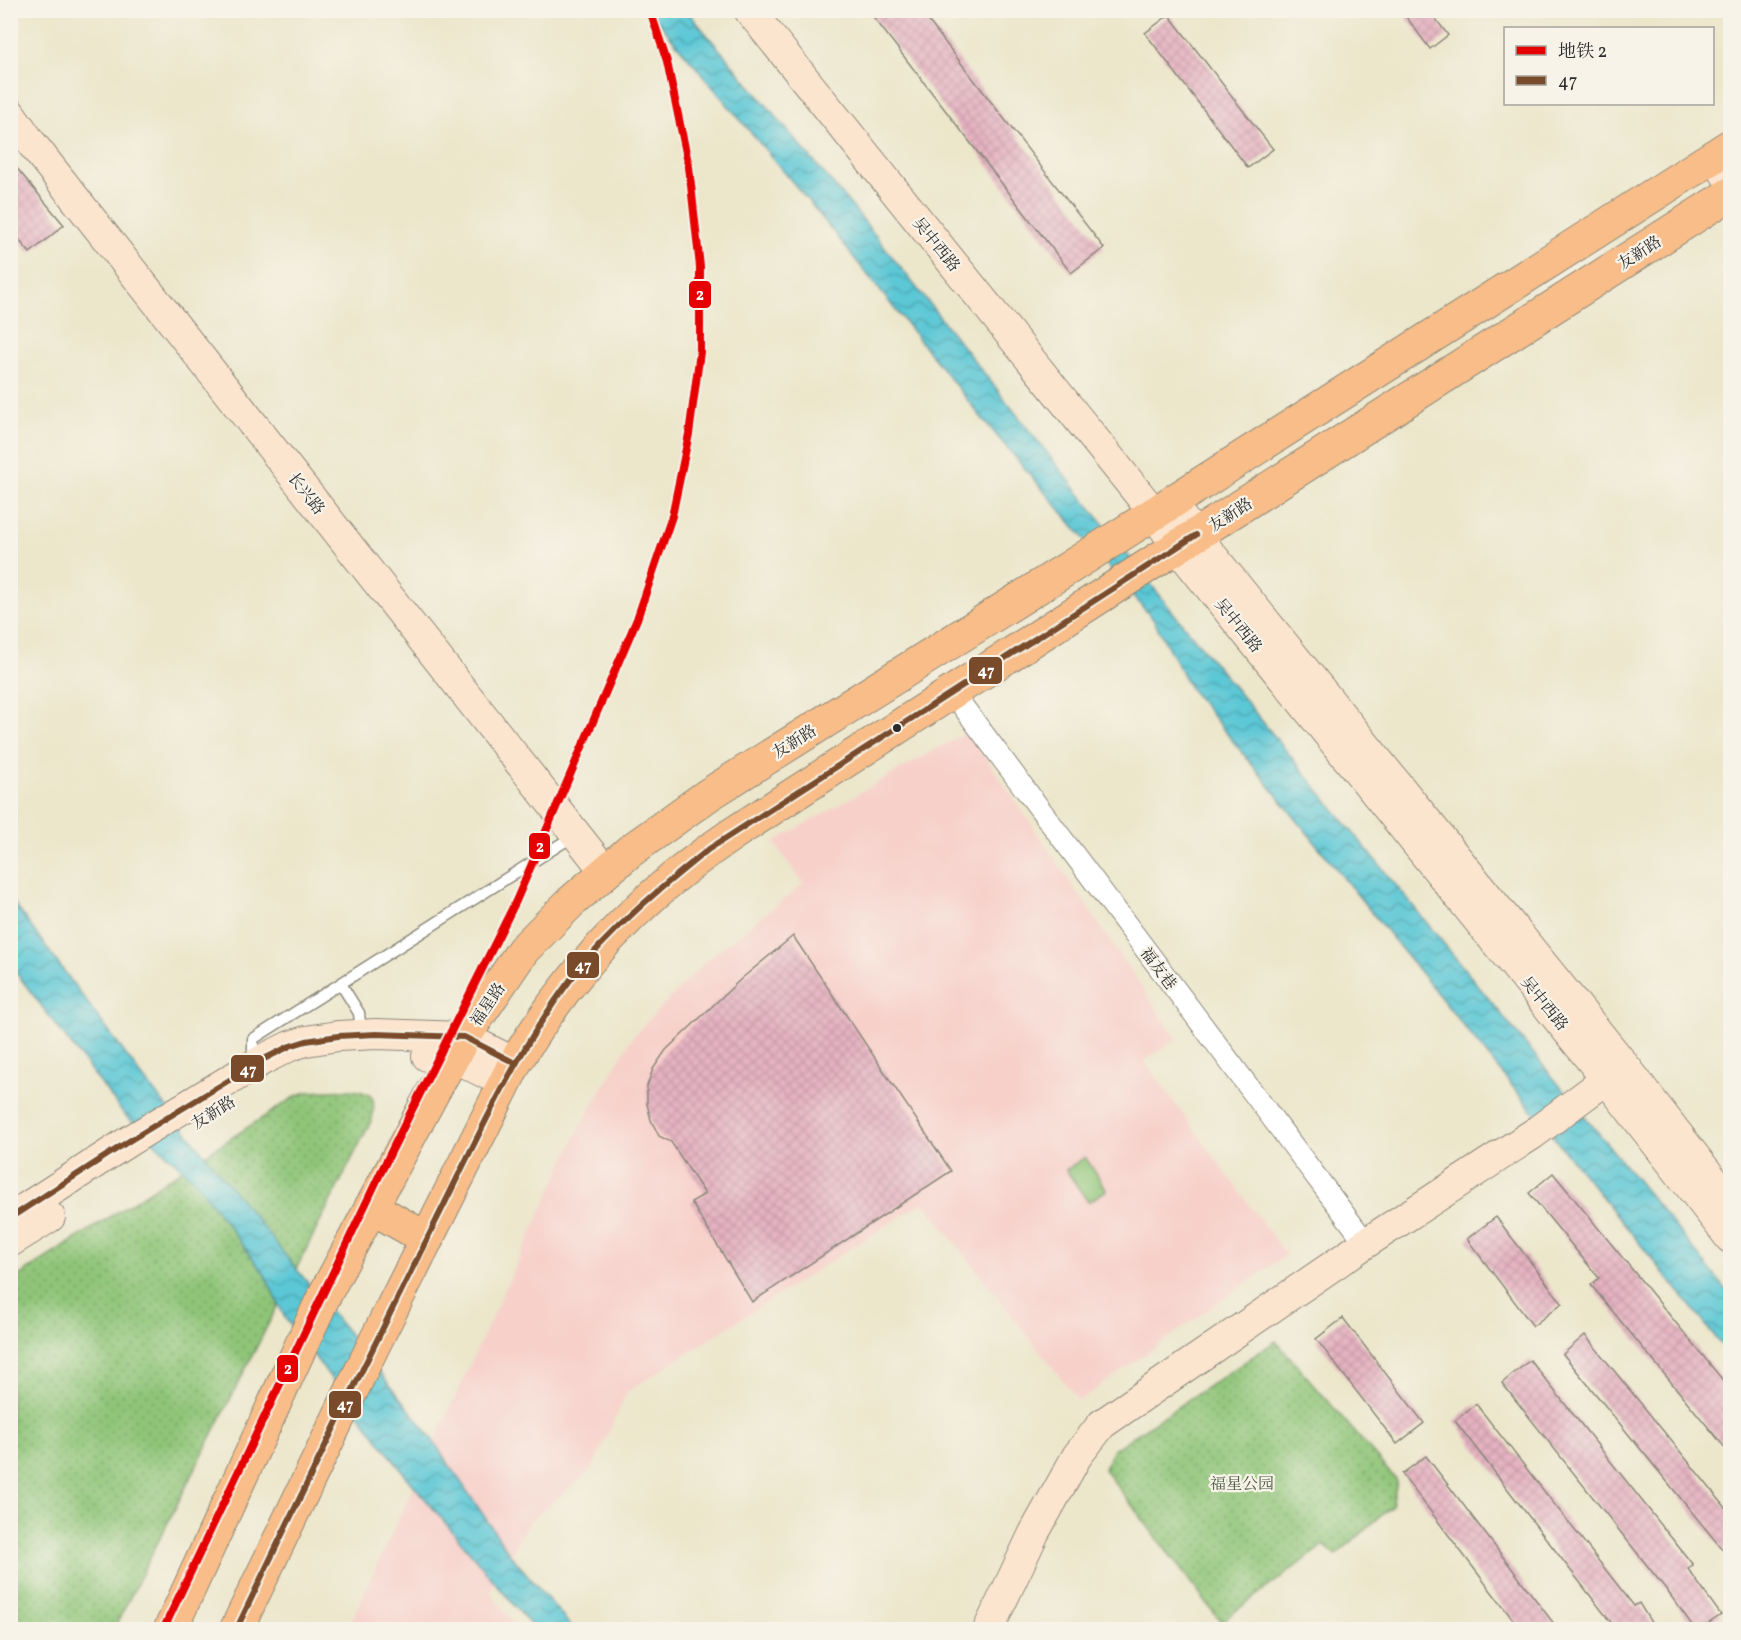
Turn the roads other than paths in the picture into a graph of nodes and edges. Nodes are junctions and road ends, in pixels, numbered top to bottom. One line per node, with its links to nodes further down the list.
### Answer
1 (749, 10): 6 (main road, 吴中西路)
2 (773, 10): 6 (main road, 吴中西路)
3 (10, 113): 10 (main road, 长兴路)
4 (1725, 161): 6 (main road, 友新路)
5 (1731, 194): 7 (main road, 友新路)
6 (1151, 515): 7 (main road, 吴中西路); 9 (main road, 友新路)
7 (1175, 548): 8 (main road, 友新路); 17 (main road, 吴中西路)
8 (952, 692): 16 (main road, 友新路); 26 (street, 福友巷)
9 (708, 795): 11 (main road, 福星路)
10 (576, 835): 11 (main road, 长兴路); 12 (lane)
11 (605, 871): 14 (main road, 福星路)
12 (341, 984): 13 (lane); 15 (lane)
13 (361, 1035): 14 (main road, 友新路); 15 (main road, 友新路)
14 (459, 1047): 16 (main road, 友新路); 18 (main road, 友新路); 21 (main road, 福星路)
15 (253, 1065): 18 (main road, 友新路)
16 (510, 1073): 24 (main road)
17 (1616, 1073): 20 (main road, 吴中西路); 23 (main road, 吴中西路); 26 (main road)
18 (184, 1119): 19 (main road, 友新路)
19 (134, 1150): 22 (main road, 友新路); 25 (main road, 友新路)
20 (1731, 1202)
21 (371, 1208): 24 (main road); 27 (main road, 福星路)
22 (10, 1218)
23 (1731, 1238)
24 (427, 1239): 28 (main road)
25 (10, 1242)
26 (1366, 1244): 29 (main road)
27 (170, 1629)
28 (237, 1629)
29 (988, 1629)

